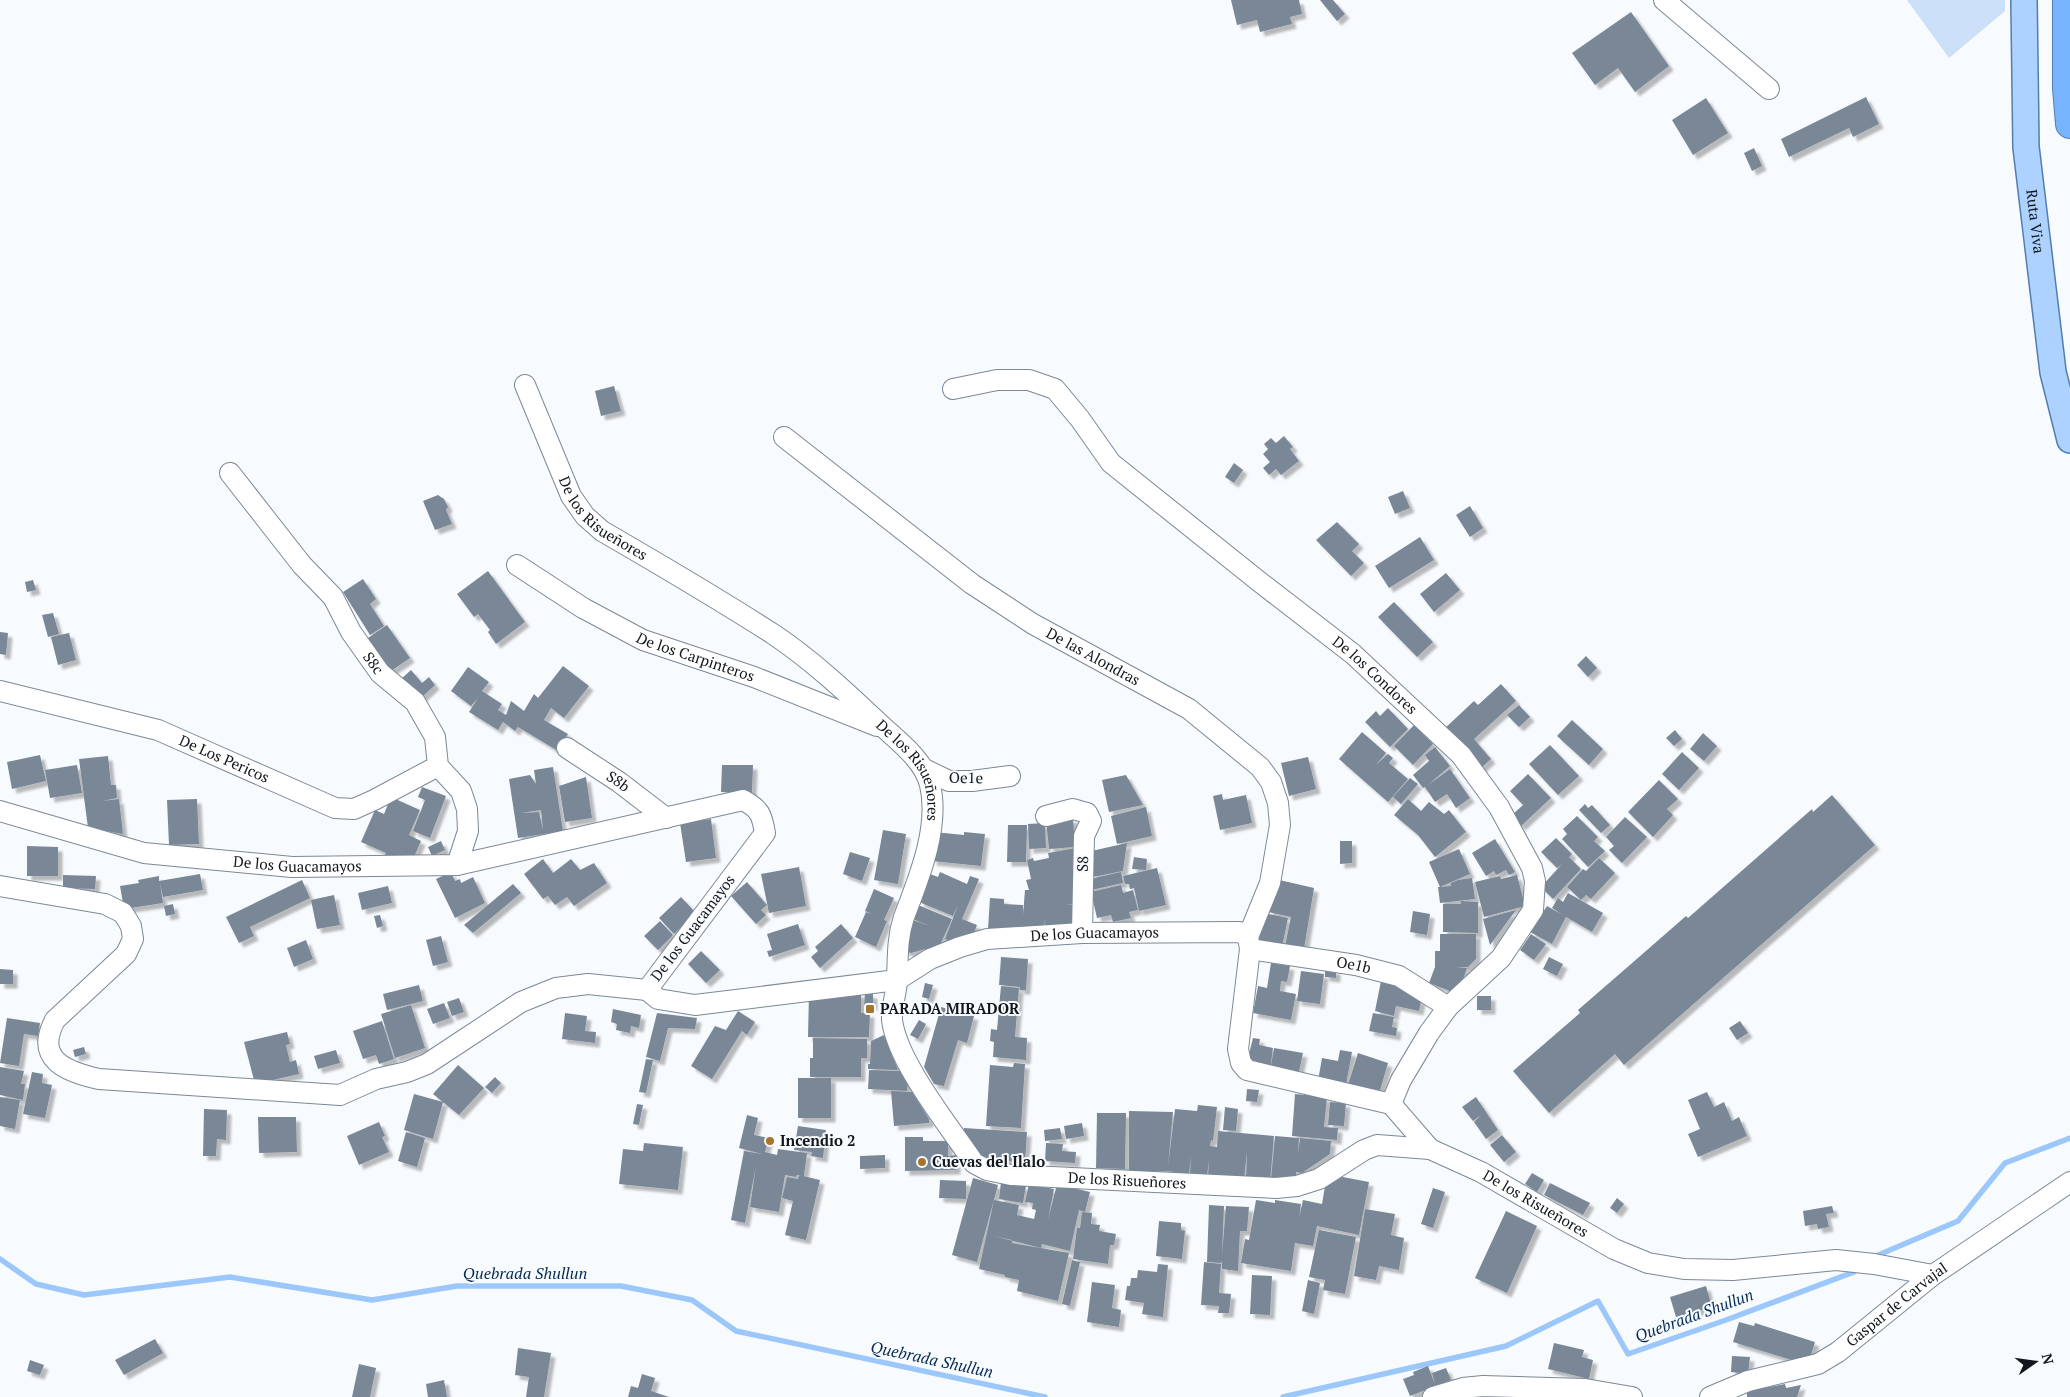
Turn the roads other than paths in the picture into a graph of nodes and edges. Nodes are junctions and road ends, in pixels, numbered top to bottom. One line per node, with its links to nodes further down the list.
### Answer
1 (1664, 0): 4 (street)
2 (2024, 0): 9 (main road, Ruta Viva)
3 (2067, 0): 5 (highway)
4 (1768, 89)
5 (2070, 124)
6 (526, 385): 13 (street, De los Risueñores)
7 (953, 389): 27 (street, De los Condores)
8 (784, 436): 24 (street, De las Alondras)
9 (2070, 440)
10 (230, 473): 15 (street, S8c)
11 (517, 565): 13 (street, De los Carpinteros)
12 (0, 691): 15 (street, De Los Pericos)
13 (886, 730): 16 (street, De los Risueñores)
14 (567, 748): 20 (street, S8b)
15 (438, 766): 21 (street)
16 (924, 769): 17 (street, Oe1e); 25 (street, De los Risueñores)
17 (1010, 776)
18 (0, 811): 21 (street, De los Guacamayos)
19 (1046, 816): 23 (street, S8)
20 (666, 818): 21 (street, De los Guacamayos); 26 (street, De los Guacamayos)
21 (457, 865)
22 (0, 886): 26 (street)
23 (1082, 933): 24 (street, De los Guacamayos); 25 (street, De los Guacamayos)
24 (1249, 943): 27 (street, Oe1b); 28 (street)
25 (898, 980): 26 (street, De los Guacamayos); 29 (street, De los Risueñores)
26 (647, 990)
27 (1448, 1006): 28 (street, De los Condores)
28 (1391, 1104): 29 (street)
29 (1430, 1149): 31 (street, De los Risueñores)
30 (2070, 1182): 31 (street, Gaspar de Carvajal)
31 (1933, 1275): 35 (street, Gaspar de Carvajal)
32 (1585, 1393): 33 (street); 34 (street)
33 (1433, 1397)
34 (1632, 1397)
35 (1710, 1397)

